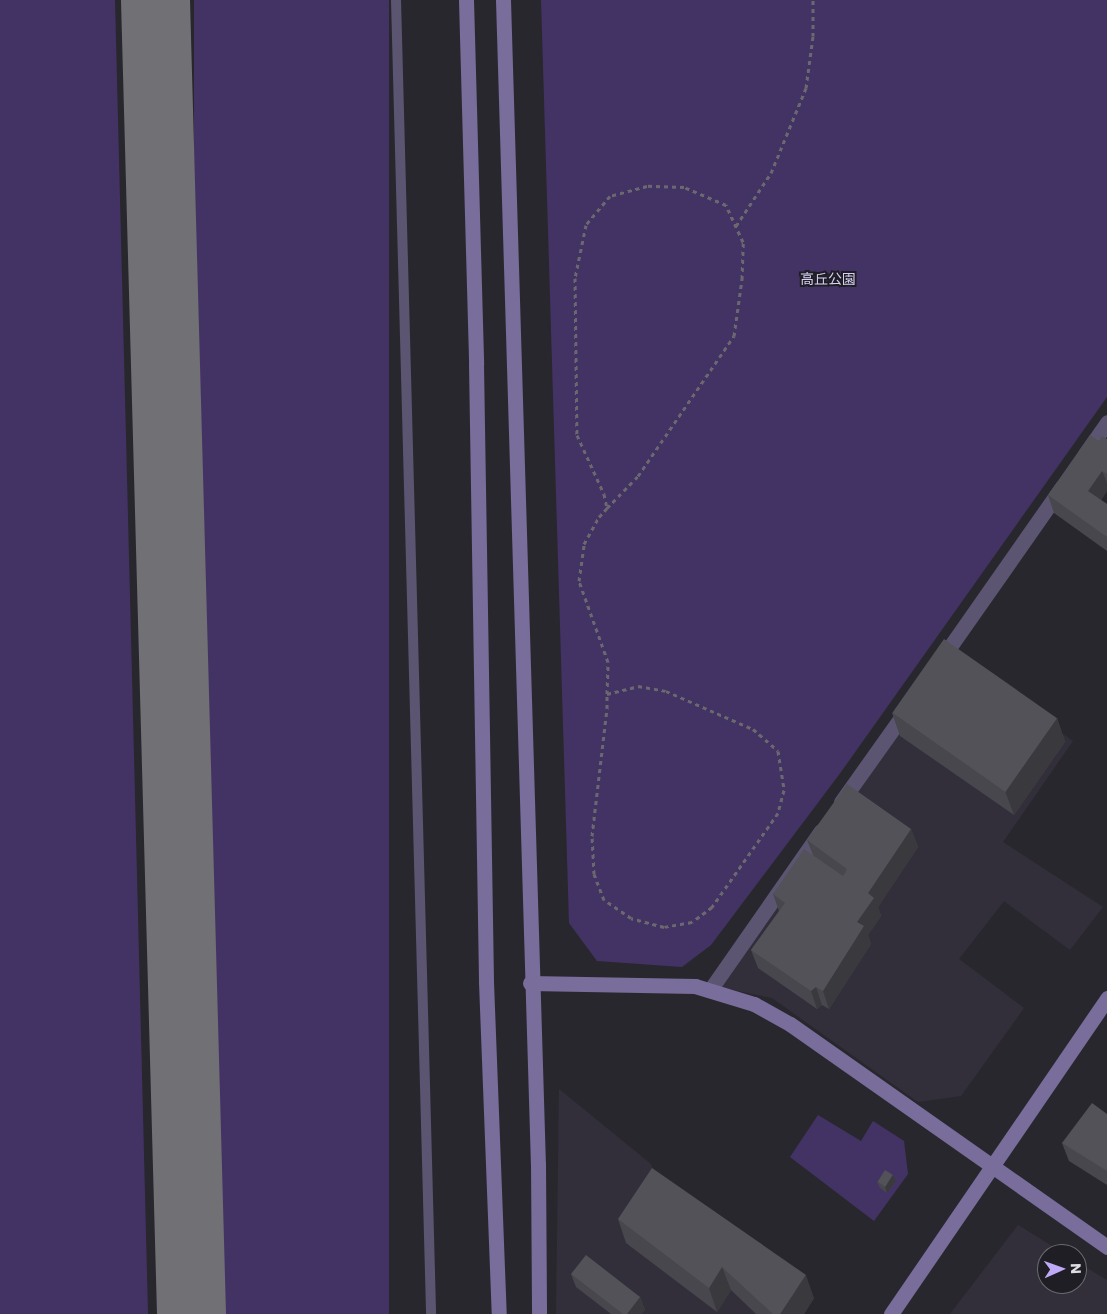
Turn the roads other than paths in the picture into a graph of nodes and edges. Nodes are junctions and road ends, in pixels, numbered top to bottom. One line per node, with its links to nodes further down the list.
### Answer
1 (396, 0): 12 (lane)
2 (466, 0): 13 (street)
3 (503, 0): 7 (street)
4 (1106, 426): 5 (street)
5 (932, 672)
6 (915, 696): 8 (street)
7 (530, 983): 8 (street); 14 (street)
8 (710, 990): 10 (street)
9 (1107, 998): 10 (street)
10 (991, 1166): 11 (street); 15 (street)
11 (1107, 1247)
12 (431, 1314)
13 (498, 1314)
14 (539, 1314)
15 (891, 1314)

